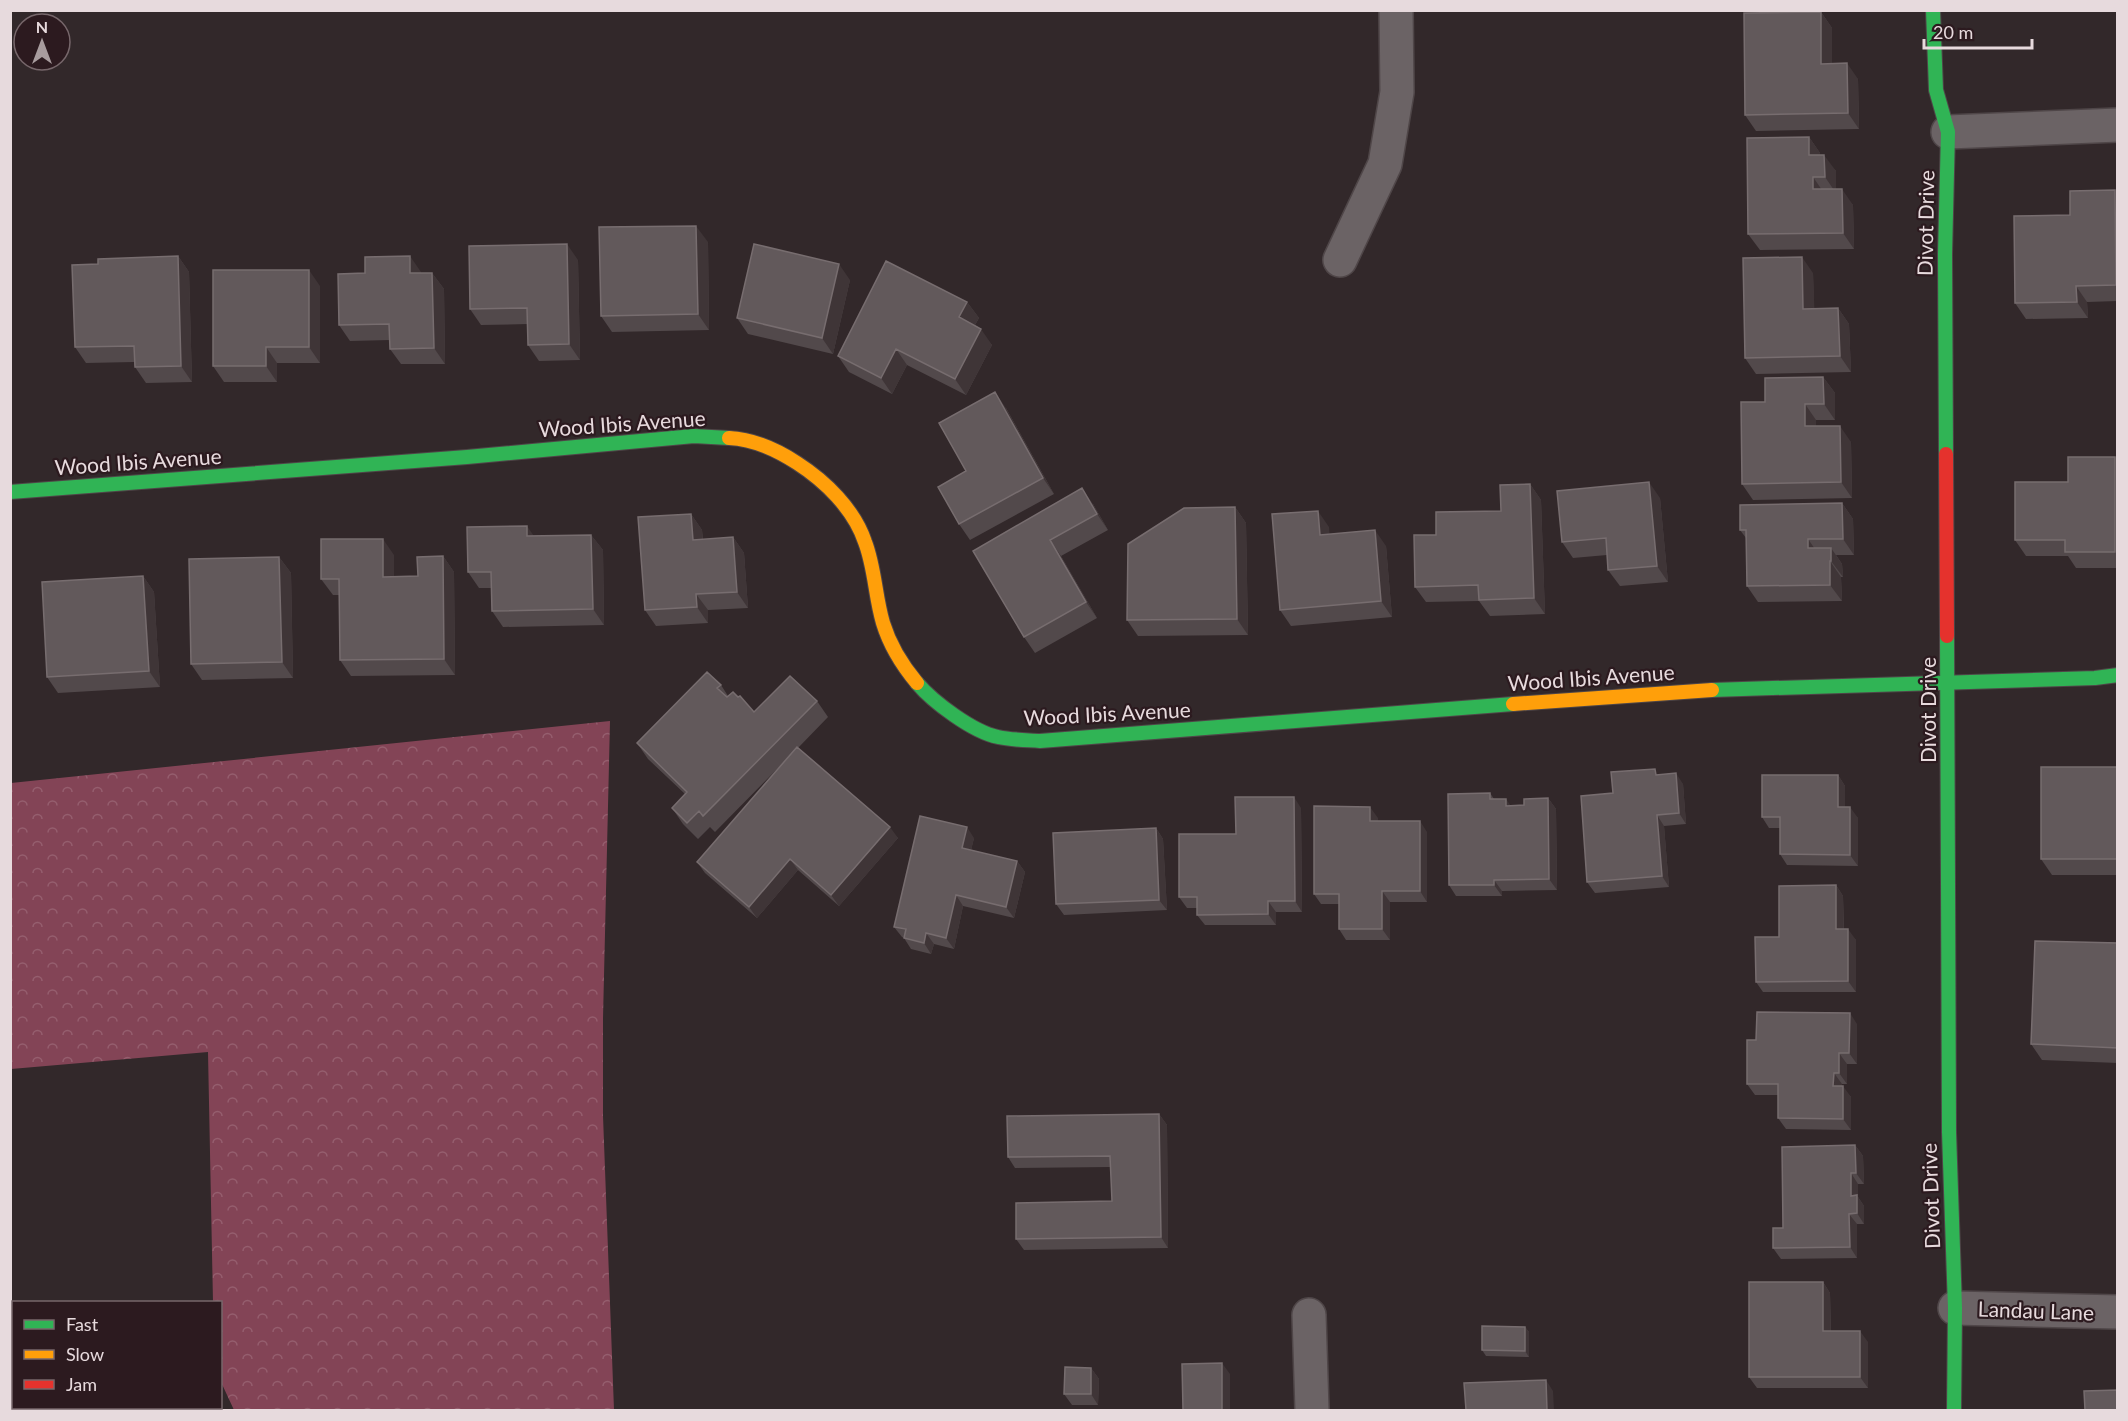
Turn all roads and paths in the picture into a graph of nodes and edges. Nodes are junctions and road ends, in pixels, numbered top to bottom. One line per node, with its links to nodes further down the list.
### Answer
1 (1396, 10): 5 (street)
2 (1933, 10): 4 (street, Divot Drive)
3 (2118, 125): 4 (street)
4 (1948, 132): 8 (street, Divot Drive)
5 (1340, 260)
6 (10, 492): 8 (street, Wood Ibis Avenue)
7 (2118, 675): 8 (street, Wood Ibis Avenue)
8 (1948, 682): 9 (street, Divot Drive)
9 (1955, 1308): 10 (street, Landau Lane); 13 (street, Divot Drive)
10 (2118, 1312)
11 (1309, 1315): 12 (street)
12 (1311, 1410)
13 (1954, 1410)

